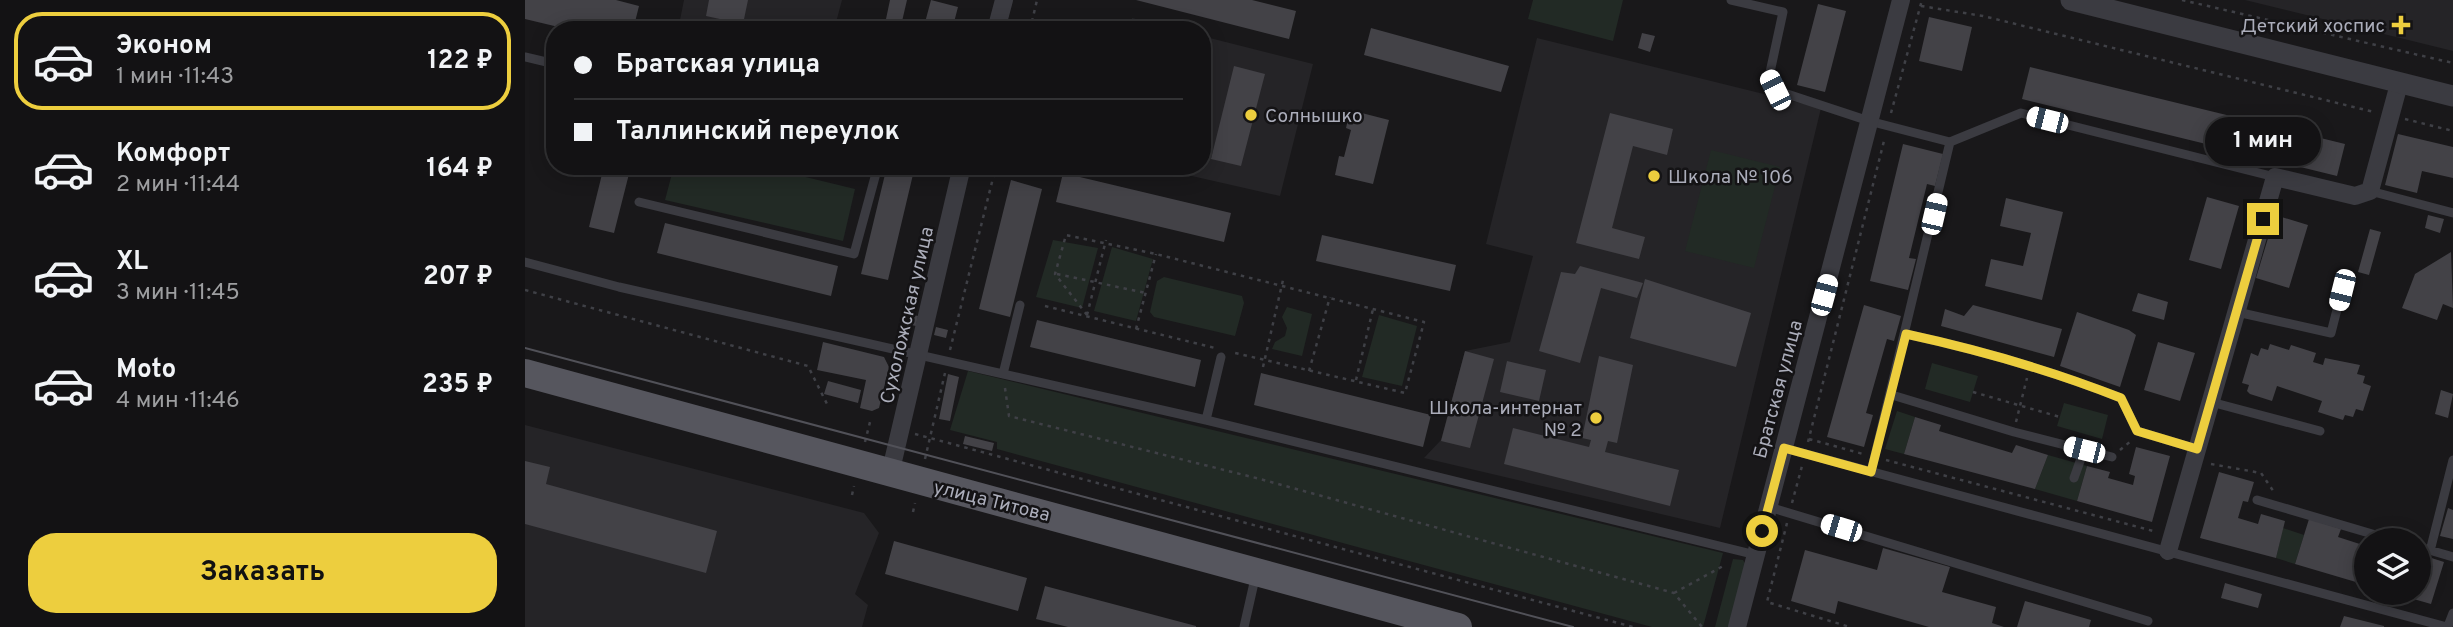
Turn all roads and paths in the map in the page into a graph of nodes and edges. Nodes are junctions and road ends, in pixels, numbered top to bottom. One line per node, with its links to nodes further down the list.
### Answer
1 (1004, 0): 9 (street)
2 (1037, 0): 10 (path)
3 (1731, 0): 17 (lane)
4 (1922, 0): 8 (path)
5 (2071, 0): 14 (street)
6 (2182, 0): 13 (path)
7 (1901, 1): 8 (path); 17 (street, Братская улица)
8 (1920, 6): 16 (path); 18 (path)
9 (998, 21)
10 (1032, 21)
11 (525, 57): 12 (lane)
12 (546, 62)
13 (2453, 63)
14 (2399, 84): 15 (street); 16 (street)
15 (2453, 96)
16 (2389, 116): 19 (path); 25 (street)
17 (1870, 121): 18 (lane); 66 (street, Братская улица)
18 (1888, 126): 20 (lane); 65 (path)
19 (2453, 131)
20 (1950, 142): 24 (lane); 43 (lane)
21 (876, 175): 26 (lane)
22 (960, 175): 44 (street, Сухоложская улица)
23 (994, 175): 46 (path)
24 (2275, 177): 25 (street); 41 (street)
25 (2370, 191): 27 (lane)
26 (639, 202)
27 (2453, 213)
28 (1105, 242): 29 (path); 31 (path); 33 (path)
29 (1156, 254): 34 (path); 37 (path)
30 (525, 262): 44 (lane)
31 (1055, 274): 33 (path); 33 (path)
32 (1283, 280): 34 (path)
33 (1095, 281): 37 (path)
34 (1282, 286): 38 (path); 48 (path)
35 (525, 290): 58 (path)
36 (2342, 290): 41 (lane)
37 (1146, 293): 42 (path)
38 (1330, 297): 40 (path); 49 (path)
39 (1020, 305): 51 (lane)
40 (1373, 309): 52 (path); 53 (path)
41 (2237, 312): 56 (street)
42 (1136, 329)
43 (1906, 334): 47 (lane); 55 (lane)
44 (918, 355): 46 (lane); 74 (street, Сухоложская улица)
45 (1221, 357): 60 (lane)
46 (947, 361): 51 (lane); 64 (path)
47 (2031, 365): 57 (path); 61 (lane)
48 (1263, 367)
49 (1309, 371)
50 (525, 373): 74 (main road, улица Титова)
51 (1003, 374): 60 (lane); 90 (path)
52 (1355, 382)
53 (1405, 393)
54 (1973, 393): 57 (path)
55 (1892, 395): 63 (lane); 71 (lane)
56 (2211, 402): 62 (lane); 69 (street)
57 (2020, 406): 59 (path); 63 (path)
58 (829, 408)
59 (2060, 417)
60 (1206, 420): 86 (lane)
61 (2137, 431): 69 (lane); 70 (path)
62 (2320, 431)
63 (2014, 432): 67 (lane)
64 (930, 438): 76 (path); 95 (path)
65 (1809, 439): 68 (path); 71 (path)
66 (1784, 448): 68 (lane); 78 (street, Братская улица)
67 (2084, 450): 70 (lane); 75 (lane)
68 (1805, 454): 73 (lane); 81 (path)
69 (2195, 455): 79 (path); 83 (street)
70 (2112, 457)
71 (1875, 458): 73 (lane); 83 (path)
72 (2453, 460): 84 (lane)
73 (1871, 472): 83 (lane)
74 (890, 474): 76 (main road, улица Титова)
75 (2074, 478)
76 (920, 481): 80 (path); 89 (main road, улица Титова)
77 (2257, 500): 79 (lane)
78 (1769, 507): 81 (lane); 86 (street, Братская улица)
79 (2285, 508): 82 (lane)
80 (913, 512)
81 (1790, 512): 92 (lane); 98 (path)
82 (2354, 529)
83 (2170, 544): 99 (lane)
84 (2431, 547)
85 (2431, 551): 87 (lane)
86 (1756, 555): 97 (street, Братская улица)
87 (2453, 557)
88 (1725, 565): 90 (path)
89 (1256, 572): 93 (main road, улица Титова); 94 (lane)
90 (1674, 593): 96 (path)
91 (2453, 613): 99 (lane)
92 (2148, 621)
93 (1441, 625)
94 (1244, 627)
95 (1633, 627)
96 (1702, 627)
97 (1737, 627)
98 (1850, 627)
99 (2448, 627)

